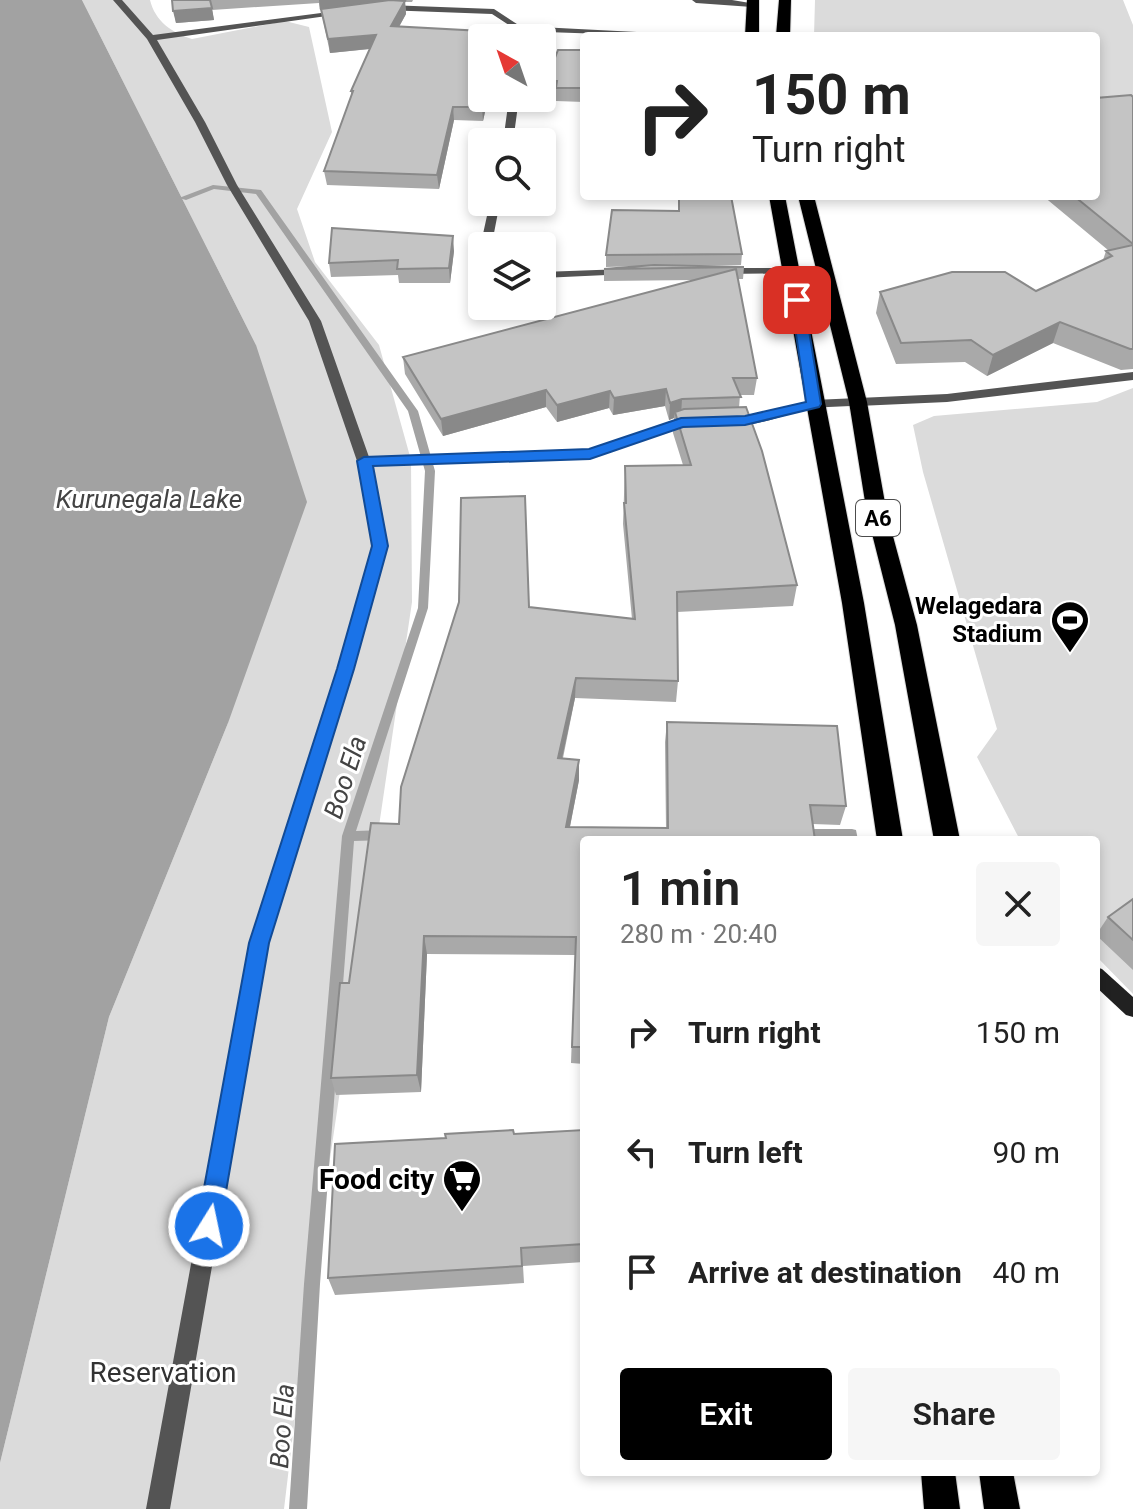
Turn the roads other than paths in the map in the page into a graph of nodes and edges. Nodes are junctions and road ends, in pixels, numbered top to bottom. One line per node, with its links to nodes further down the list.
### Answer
1 (117, 0): 12 (street)
2 (697, 0): 4 (street)
3 (785, 0): 9 (highway)
4 (753, 2): 8 (highway)
5 (377, 9): 7 (street)
6 (349, 12): 12 (street)
7 (508, 24)
8 (752, 32)
9 (783, 32)
10 (556, 34): 11 (street)
11 (580, 34)
12 (151, 38): 23 (street)
13 (778, 200): 18 (highway, A6)
14 (807, 200): 17 (highway, A6)
15 (640, 271): 19 (street)
16 (715, 271): 18 (street)
17 (823, 271): 18 (street); 21 (highway, A6)
18 (793, 272): 22 (highway, A6)
19 (556, 274)
20 (1133, 376): 21 (street)
21 (858, 402): 22 (street); 25 (highway, A6)
22 (814, 404): 23 (street); 24 (highway, A6)
23 (364, 461): 30 (street)
24 (889, 836)
25 (946, 836)
26 (1100, 979): 27 (main road)
27 (1133, 1009)
28 (938, 1476): 31 (highway)
29 (997, 1476): 32 (highway)
30 (158, 1509)
31 (942, 1509)
32 (1002, 1509)

